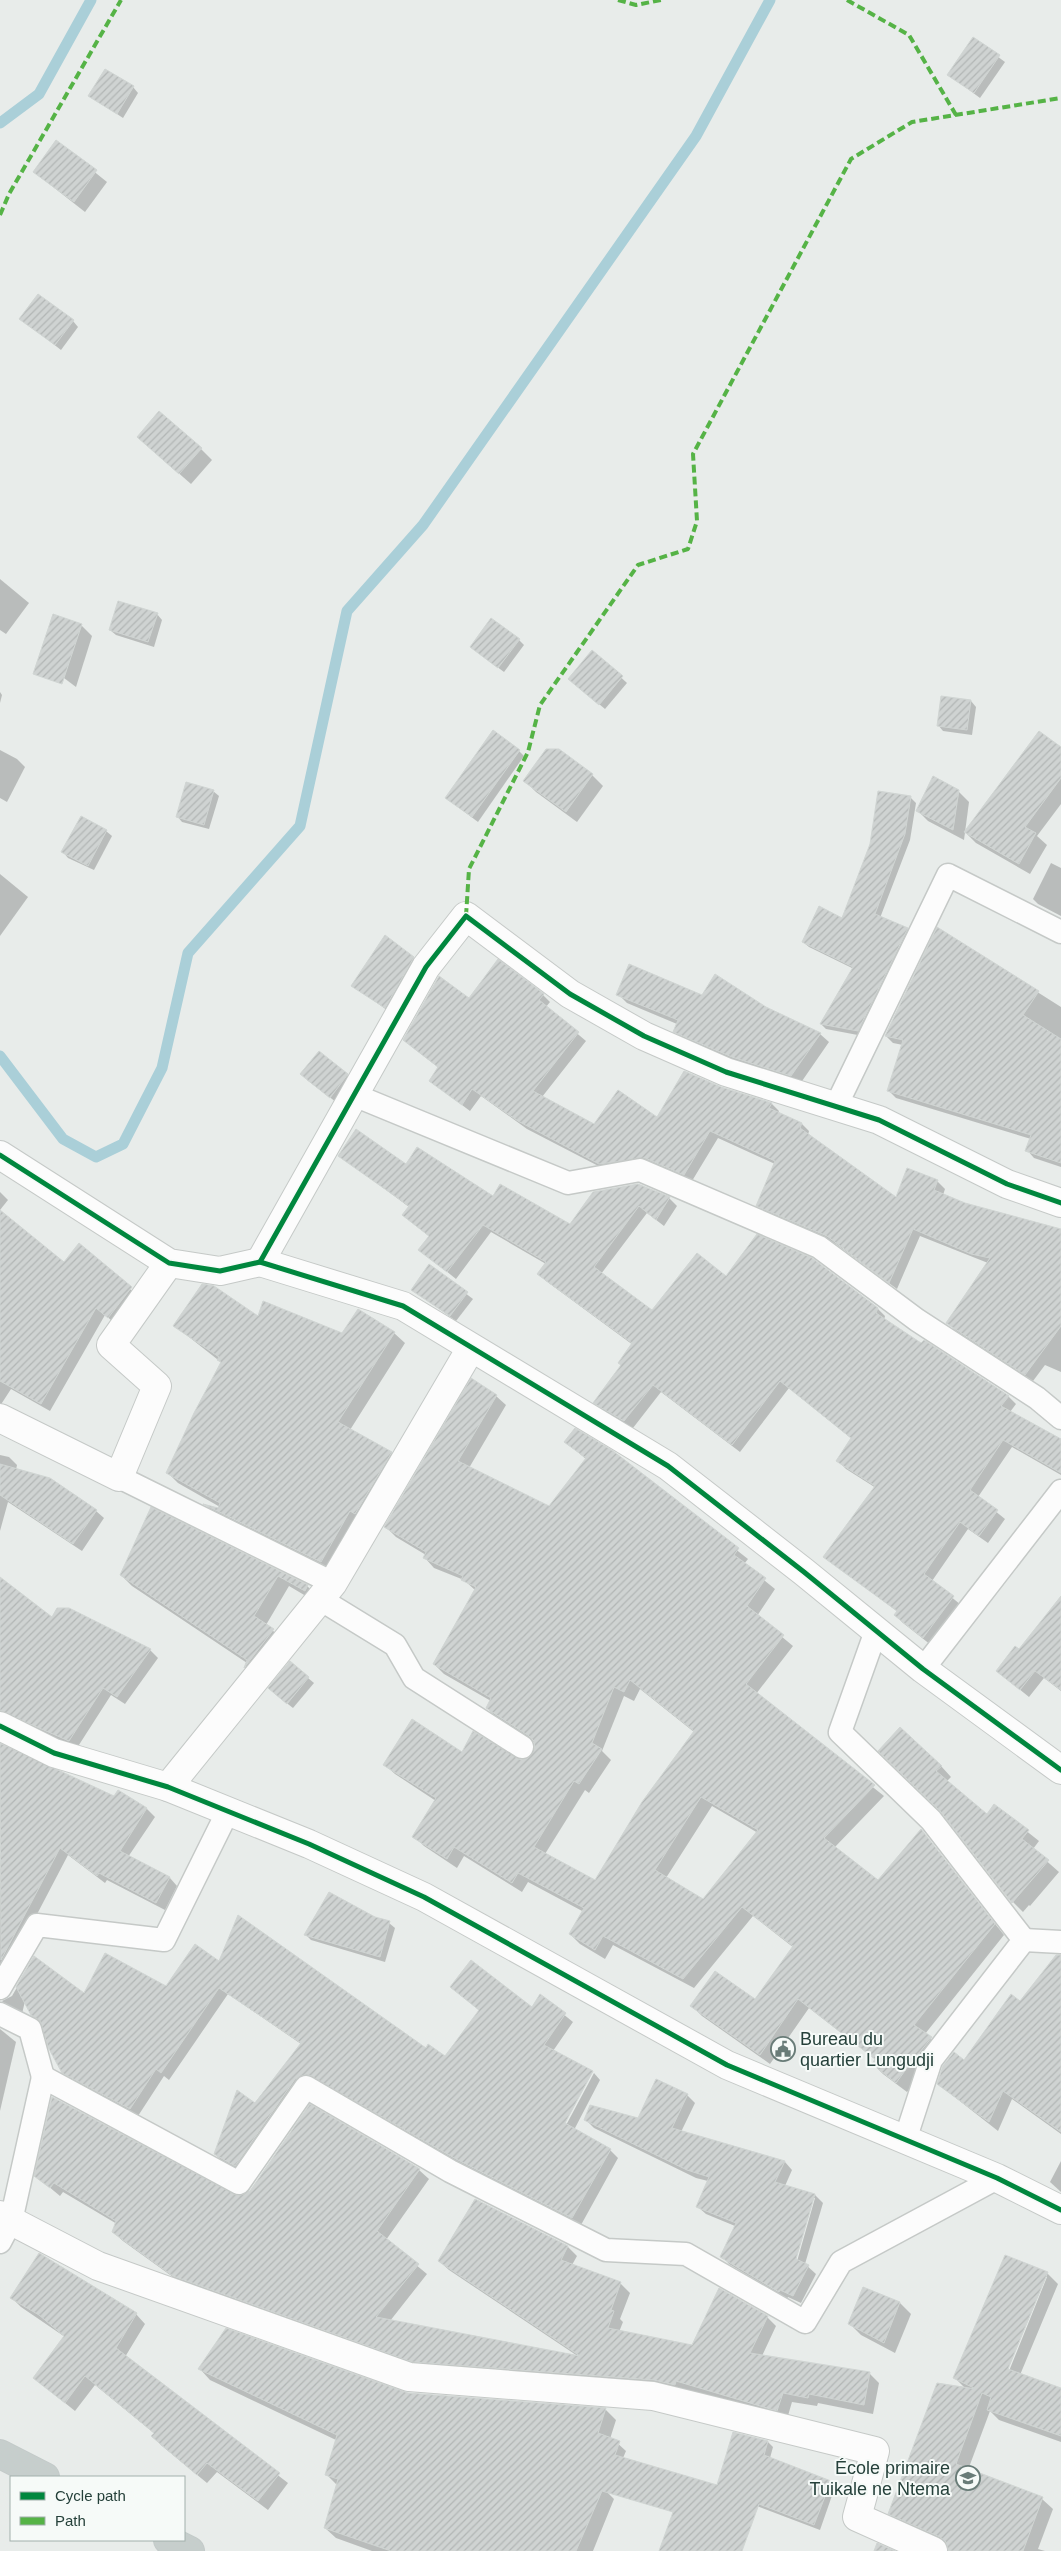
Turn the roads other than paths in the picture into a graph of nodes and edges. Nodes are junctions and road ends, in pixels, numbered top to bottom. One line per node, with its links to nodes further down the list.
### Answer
1 (1061, 932): 3 (lane)
2 (354, 1095): 3 (street); 6 (street); 10 (lane)
3 (836, 1106): 5 (street)
4 (0, 1155): 7 (street)
5 (1061, 1203)
6 (260, 1262): 7 (street); 8 (street)
7 (169, 1263): 11 (street)
8 (471, 1348): 13 (street); 14 (street)
9 (0, 1418): 11 (street)
10 (1061, 1418)
11 (119, 1477): 13 (lane)
12 (1061, 1491): 15 (lane)
13 (327, 1591): 17 (lane); 19 (street)
14 (876, 1631): 15 (street); 21 (lane)
15 (923, 1670): 18 (street)
16 (0, 1726): 19 (street)
17 (522, 1747)
18 (1061, 1770)
19 (168, 1787): 20 (street)
20 (228, 1812): 23 (lane); 26 (street)
21 (1024, 1940): 22 (lane); 26 (lane)
22 (1061, 1942)
23 (0, 1988)
24 (0, 2014): 25 (lane)
25 (43, 2077): 27 (lane); 29 (lane)
26 (905, 2140): 27 (street)
27 (997, 2178): 28 (street)
28 (1061, 2210)
29 (4, 2226): 34 (street)
30 (0, 2454): 31 (highway)
31 (43, 2476)
32 (170, 2541): 33 (highway)
33 (190, 2551)
34 (933, 2551)

